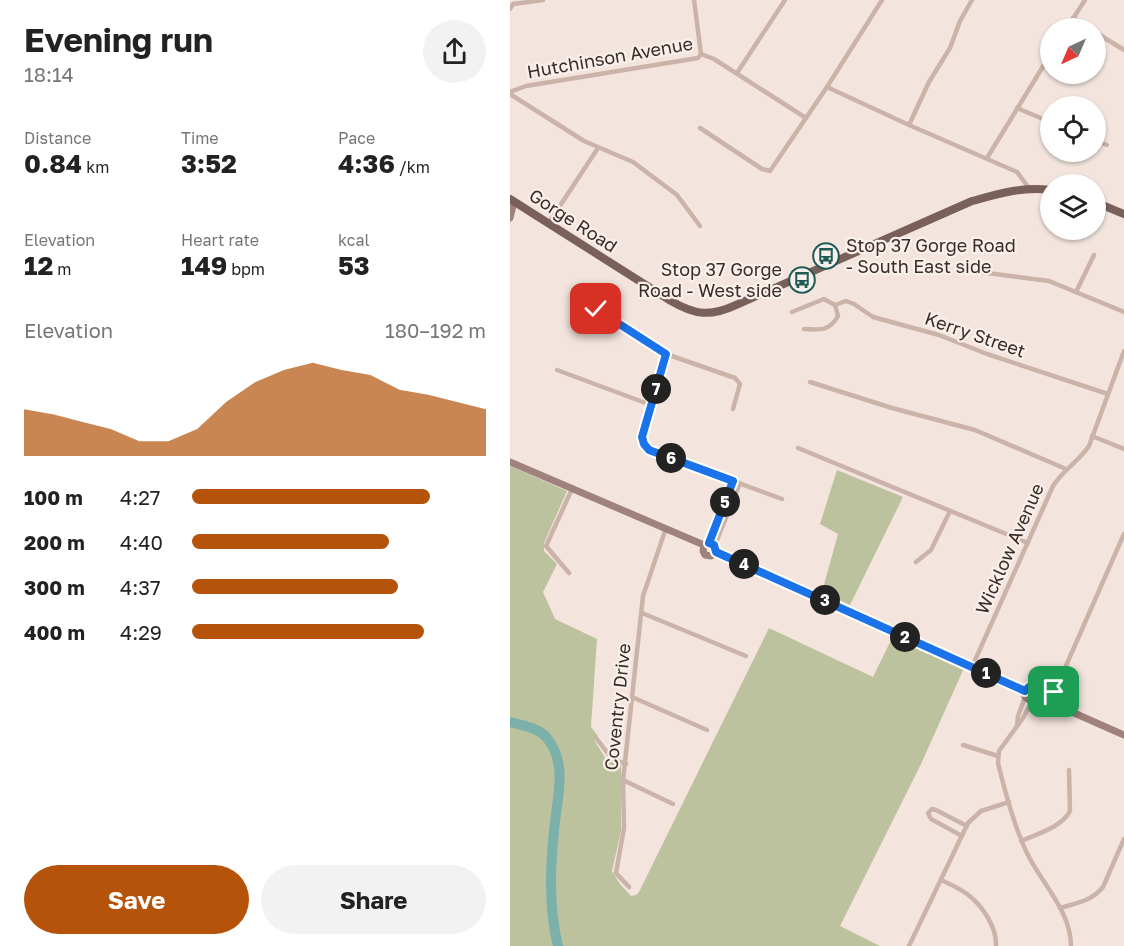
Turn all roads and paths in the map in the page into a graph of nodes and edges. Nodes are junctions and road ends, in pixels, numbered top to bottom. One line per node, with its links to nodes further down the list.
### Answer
1 (541, 0): 7 (street)
2 (694, 0): 11 (street)
3 (784, 0): 13 (street)
4 (882, 0): 14 (street)
5 (972, 0): 19 (street)
6 (1085, 0): 8 (street)
7 (510, 9)
8 (1073, 18)
9 (1106, 39): 10 (street)
10 (1124, 50)
11 (701, 54): 13 (street, Hutchinson Avenue); 15 (street, Hutchinson Avenue)
12 (1040, 71): 16 (street)
13 (737, 73): 17 (street, Hutchinson Avenue)
14 (827, 87): 17 (street); 19 (street)
15 (510, 93): 21 (street)
16 (1017, 108): 18 (street); 22 (street)
17 (806, 118): 20 (street)
18 (1040, 118)
19 (909, 125): 22 (street)
20 (700, 128)
21 (598, 148): 29 (street); 30 (street)
22 (987, 158): 23 (street)
23 (1029, 188): 24 (main road, Gorge Road); 29 (main road, Gorge Road)
24 (1040, 189)
25 (512, 200): 28 (street); 29 (main road, Gorge Road)
26 (1106, 207): 27 (main road)
27 (1124, 214)
28 (510, 218)
29 (549, 224)
30 (700, 226)
31 (1094, 255): 33 (street)
32 (960, 267): 33 (street)
33 (1076, 292): 37 (street)
34 (835, 305): 36 (street, Kerry Street); 38 (street); 43 (street, Kerry Street)
35 (576, 306): 40 (street)
36 (792, 312)
37 (1124, 312)
38 (804, 329)
39 (1124, 351): 43 (street, Wicklow Avenue)
40 (666, 354): 44 (street); 45 (street)
41 (557, 370): 44 (street)
42 (810, 382): 50 (street)
43 (1108, 394): 46 (street, Wicklow Avenue)
44 (651, 405): 51 (street)
45 (733, 409)
46 (1092, 436): 48 (street); 50 (street, Wicklow Avenue)
47 (798, 448): 55 (street)
48 (1124, 449)
49 (510, 462): 53 (street)
50 (1066, 469): 58 (street, Wicklow Avenue)
51 (733, 481): 52 (street); 59 (street)
52 (740, 483): 54 (street); 59 (street)
53 (572, 489): 56 (street); 61 (street)
54 (782, 499)
55 (950, 511): 58 (street); 60 (street)
56 (666, 528): 59 (street); 62 (street, Coventry Drive)
57 (1124, 534): 67 (street)
58 (1028, 543): 64 (street, Wicklow Avenue)
59 (711, 546): 64 (street)
60 (916, 562)
61 (569, 573)
62 (642, 613): 63 (street); 66 (street, Coventry Drive)
63 (746, 656)
64 (972, 667): 65 (street)
65 (1030, 696): 67 (street); 72 (street)
66 (632, 697): 68 (street); 73 (street, Coventry Drive)
67 (1050, 702): 69 (street)
68 (707, 730)
69 (1124, 735)
70 (596, 738): 73 (street)
71 (963, 745): 72 (street)
72 (998, 756): 76 (street)
73 (626, 764): 75 (street, Coventry Drive)
74 (1069, 770): 81 (street)
75 (623, 780): 77 (street); 83 (street, Coventry Drive)
76 (1009, 802): 78 (street); 81 (street)
77 (673, 804)
78 (967, 826): 79 (street); 79 (street)
79 (962, 836): 82 (street)
80 (1124, 839): 84 (street)
81 (1021, 841): 84 (street)
82 (941, 880): 85 (street); 86 (street)
83 (629, 887)
84 (1059, 908): 87 (street)
85 (909, 946)
86 (996, 946)
87 (1071, 946)

